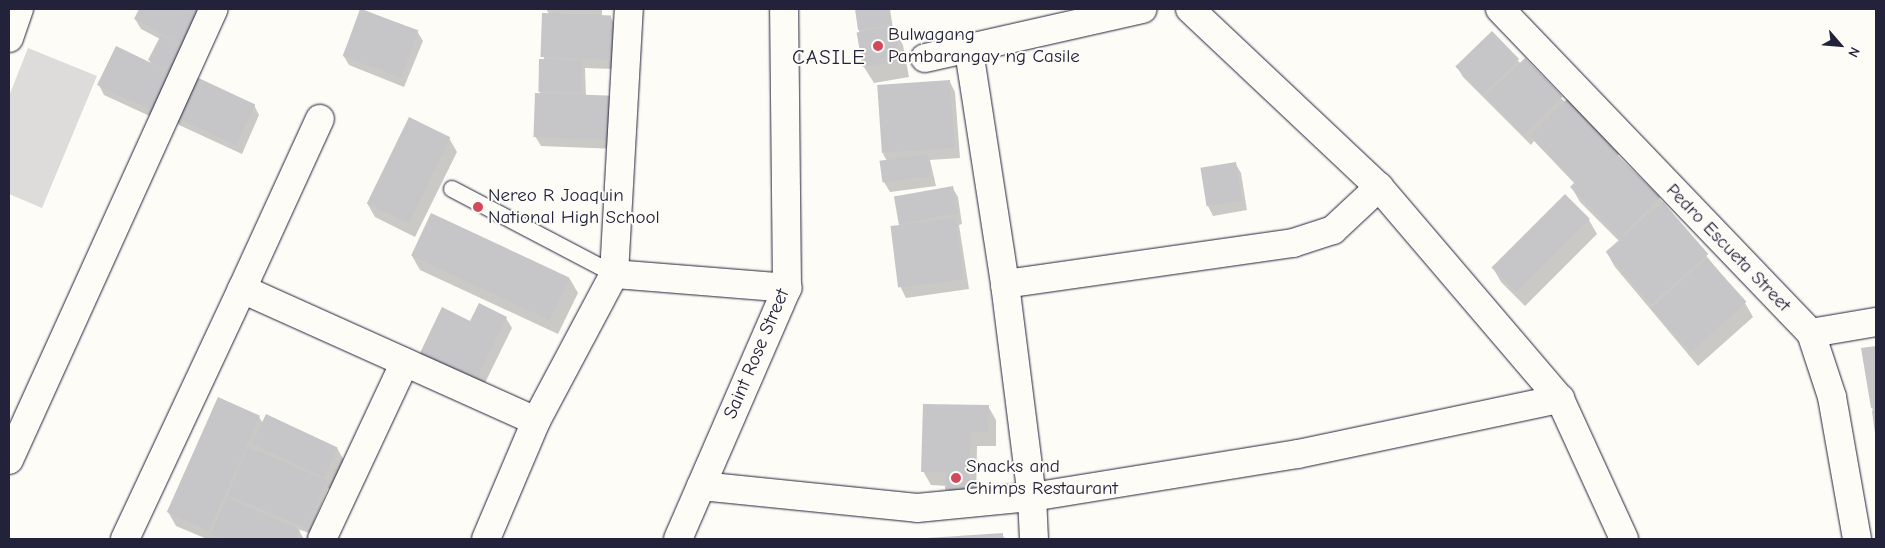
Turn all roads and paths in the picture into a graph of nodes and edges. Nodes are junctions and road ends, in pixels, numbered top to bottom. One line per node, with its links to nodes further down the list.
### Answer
1 (19, 9): 8 (street)
2 (214, 9): 23 (street)
3 (629, 9): 14 (street)
4 (784, 9): 16 (street, Saint Rose Street)
5 (1143, 9): 9 (street)
6 (1190, 9): 12 (street)
7 (1500, 9): 19 (street, Pedro Escueta Street)
8 (9, 38)
9 (968, 51): 10 (street); 15 (street)
10 (925, 58)
11 (320, 119): 17 (street)
12 (1379, 186): 15 (street); 21 (street)
13 (452, 189): 14 (lane)
14 (614, 274): 16 (street); 22 (street)
15 (1006, 284): 25 (street)
16 (787, 288): 24 (street, Saint Rose Street)
17 (242, 289): 20 (street); 26 (street)
18 (1876, 322): 19 (street)
19 (1811, 333): 32 (street, Pedro Escueta Street)
20 (406, 362): 22 (street); 27 (street)
21 (1560, 399): 25 (street); 31 (street)
22 (536, 421): 28 (street)
23 (9, 460)
24 (701, 486): 25 (street); 29 (street, Saint Rose Street)
25 (1032, 497): 30 (street)
26 (125, 539)
27 (322, 539)
28 (486, 539)
29 (678, 539)
30 (1034, 539)
31 (1624, 539)
32 (1857, 539)

